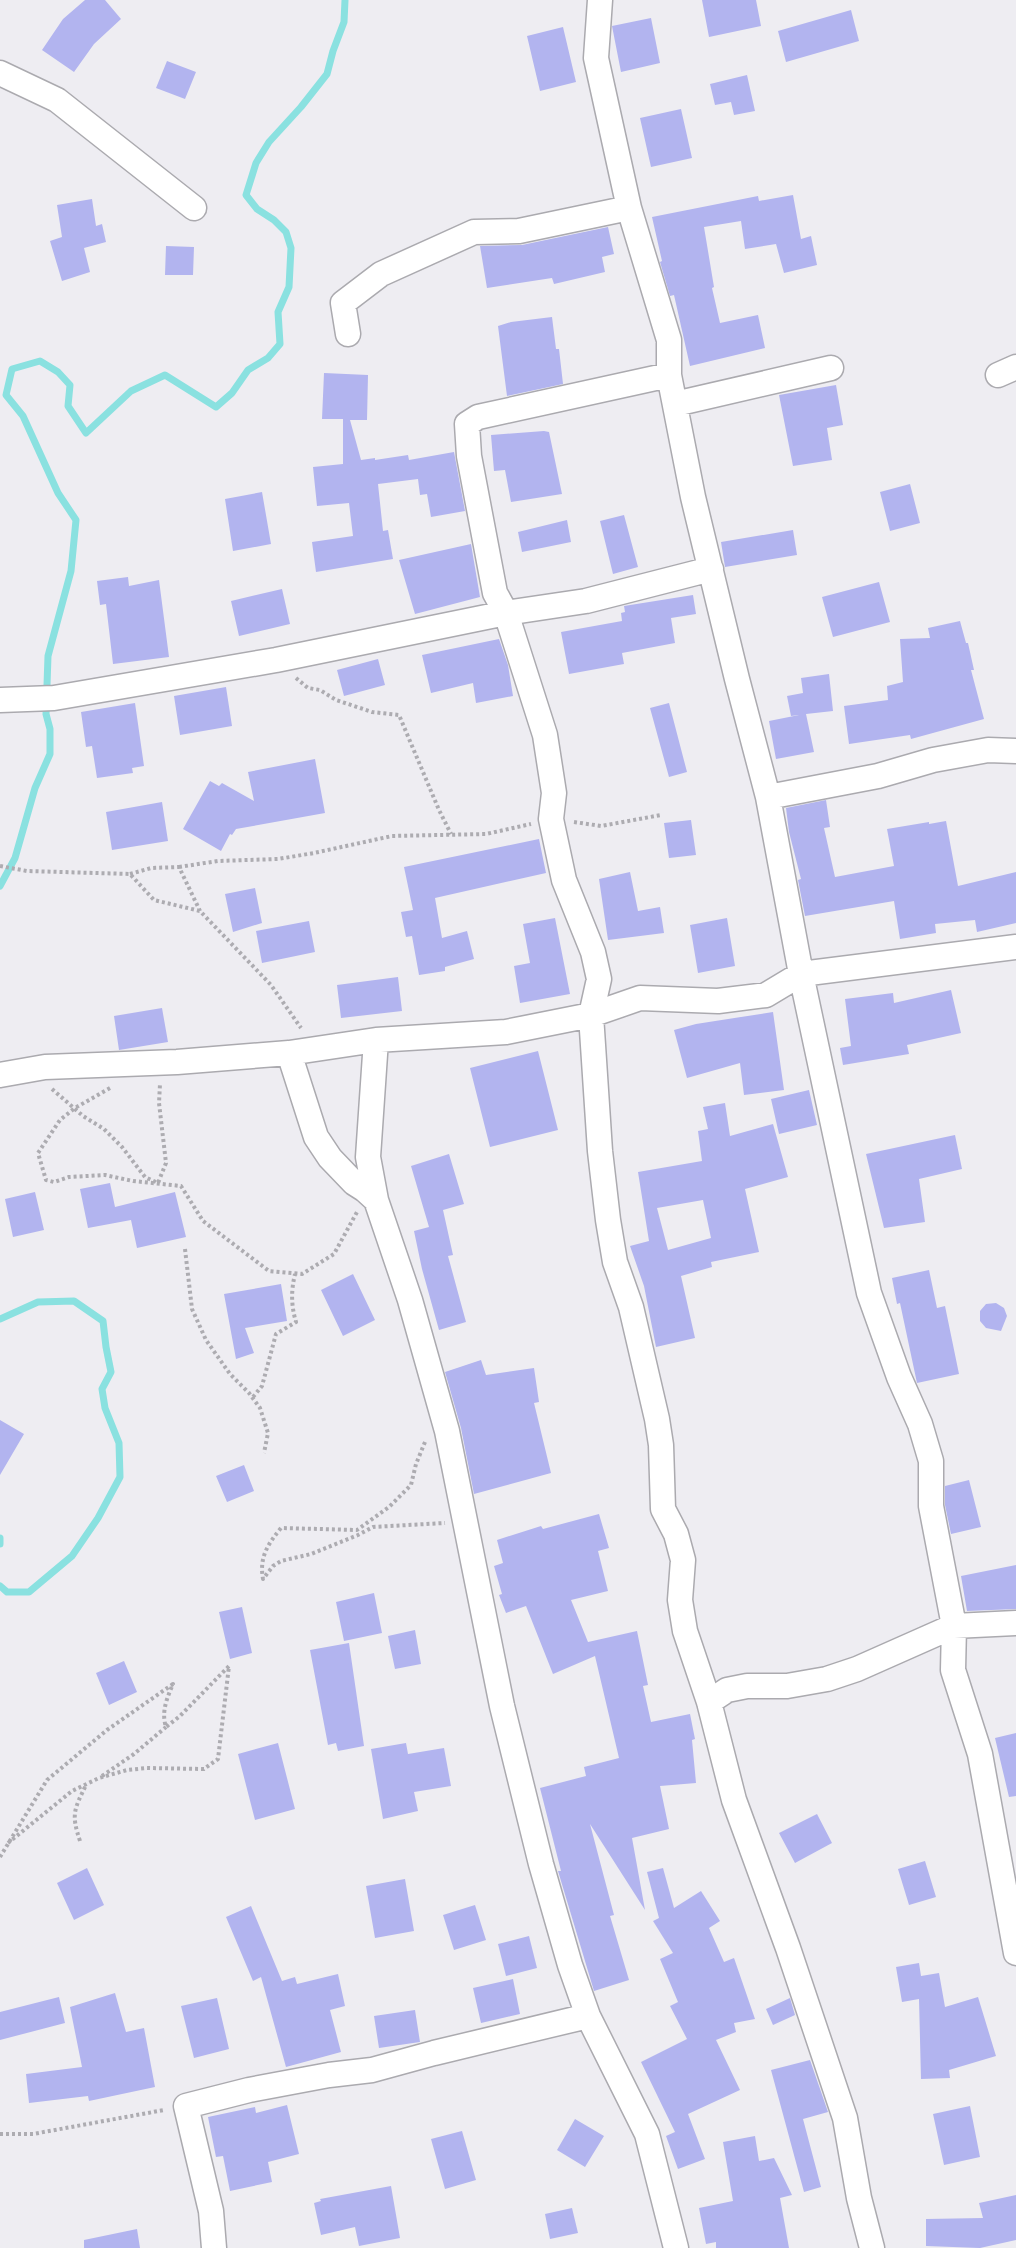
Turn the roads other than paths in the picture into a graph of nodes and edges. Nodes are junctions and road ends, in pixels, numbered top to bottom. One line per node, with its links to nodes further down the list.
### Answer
1 (600, 0): 4 (street)
2 (0, 73): 3 (street)
3 (194, 208)
4 (629, 208): 5 (street); 7 (street)
5 (348, 334)
6 (831, 368): 8 (street)
7 (669, 375): 8 (street); 10 (street)
8 (675, 404): 9 (street)
9 (711, 569): 10 (street); 13 (street)
10 (506, 613): 11 (street); 16 (street)
11 (0, 700)
12 (1016, 751): 13 (street)
13 (768, 797): 15 (street)
14 (1016, 947): 15 (street)
15 (801, 974): 16 (street); 22 (street)
16 (591, 1015): 17 (street); 23 (street)
17 (376, 1040): 18 (street); 20 (street)
18 (289, 1053): 19 (street); 20 (street)
19 (0, 1076)
20 (373, 1197): 25 (street)
21 (1016, 1623): 22 (street)
22 (954, 1626): 23 (street); 24 (street)
23 (709, 1702): 28 (street)
24 (1016, 1953)
25 (588, 2016): 26 (street); 27 (street)
26 (214, 2248)
27 (676, 2248)
28 (872, 2248)

